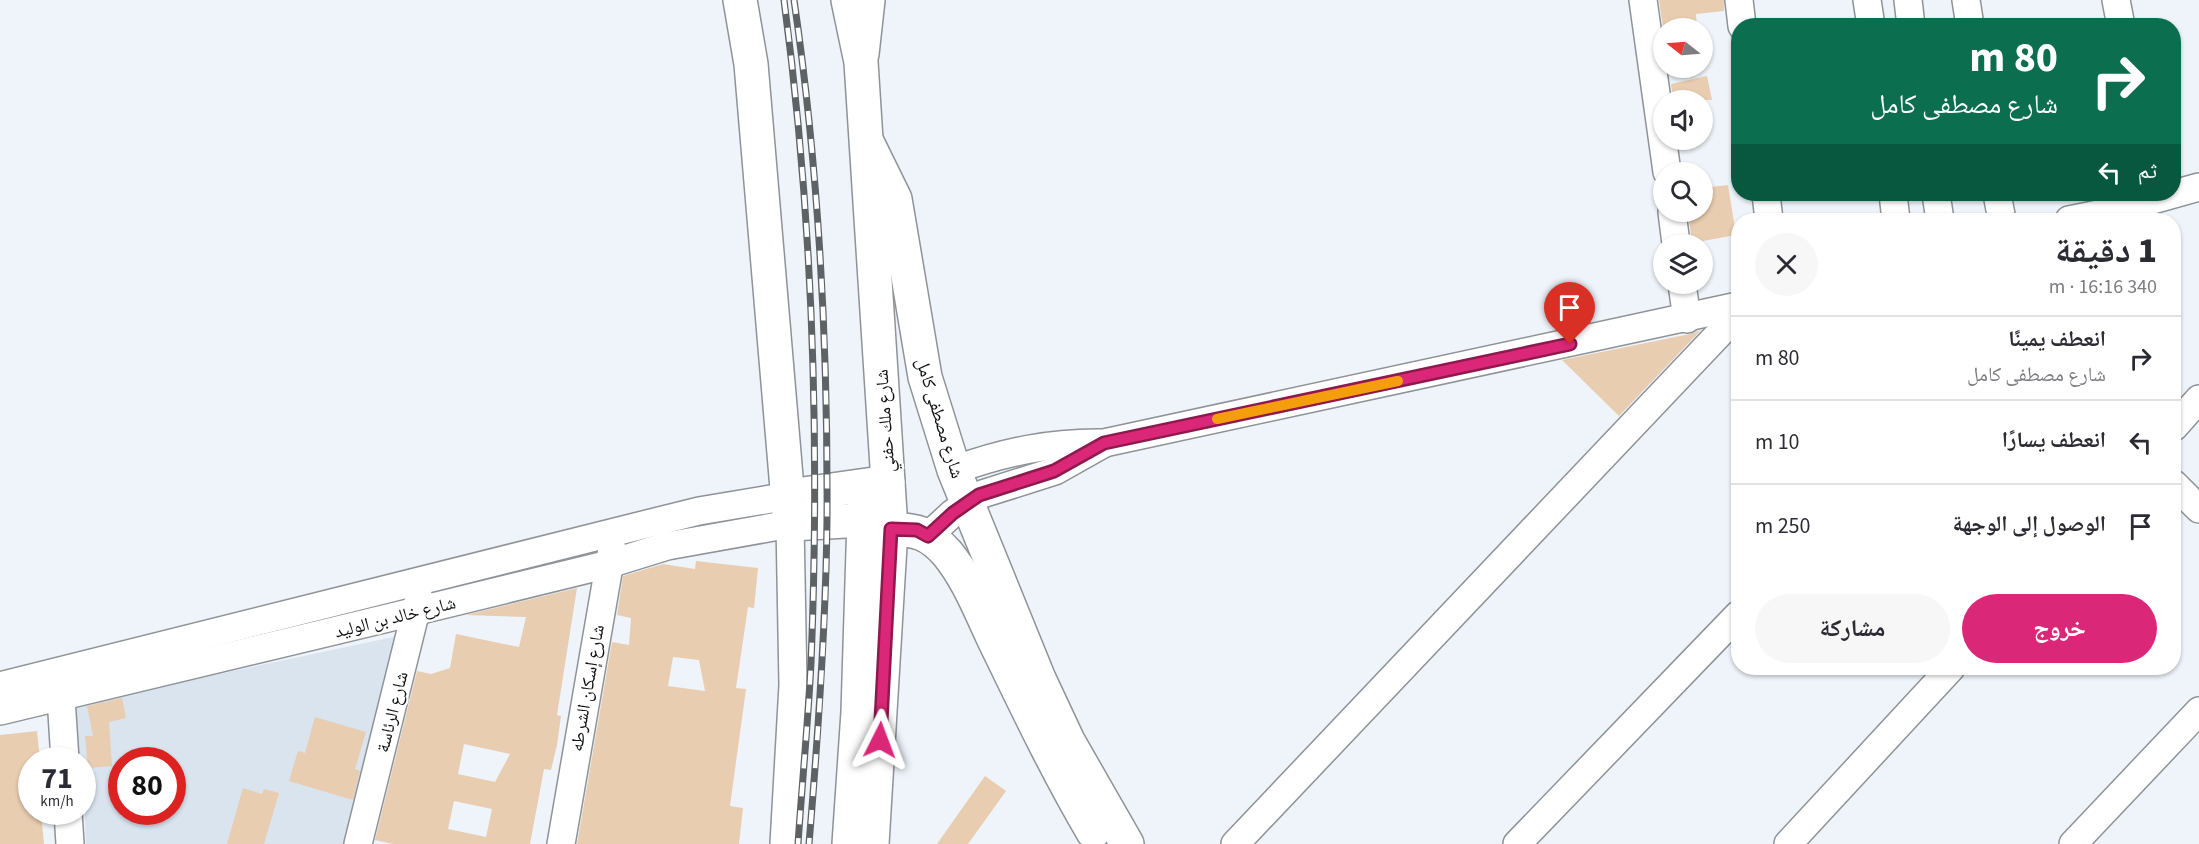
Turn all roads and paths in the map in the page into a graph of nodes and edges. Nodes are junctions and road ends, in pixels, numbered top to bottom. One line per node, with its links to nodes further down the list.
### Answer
1 (740, 0): 34 (main road)
2 (848, 0): 15 (main road, شارع ملك حفني)
3 (868, 0): 15 (main road)
4 (1643, 0): 17 (street)
5 (1739, 0): 10 (street)
6 (1867, 0): 11 (street)
7 (1908, 0): 12 (street)
8 (1966, 0): 13 (street)
9 (2116, 0): 14 (street)
10 (1741, 18)
11 (1870, 18)
12 (1910, 18)
13 (1969, 18)
14 (2119, 18)
15 (861, 62): 16 (main road, شارع ملك حفني)
16 (867, 142): 29 (main road, شارع مصطفى كامل); 30 (main road, شارع ملك حفني)
17 (1665, 162)
18 (2199, 187): 19 (street)
19 (2181, 191)
20 (2140, 201): 21 (street)
21 (2116, 213)
22 (1683, 294): 24 (street)
23 (1731, 308): 24 (street)
24 (1687, 320): 28 (street)
25 (1731, 321): 58 (street)
26 (2199, 399): 27 (street)
27 (2181, 419)
28 (1104, 443): 29 (street); 32 (street)
29 (972, 464): 32 (main road, شارع مصطفى كامل)
30 (877, 484): 34 (main road); 35 (main road, شارع ملك حفني)
31 (2181, 491): 33 (street)
32 (980, 495): 37 (street); 57 (main road, شارع مصطفى كامل)
33 (2199, 509)
34 (789, 510): 35 (main road); 36 (street, شارع خالد بن الوليد); 38 (street, شارع خالد بن الوليد); 53 (street)
35 (878, 524): 37 (main road); 54 (main road, شارع ملك حفني); 55 (main road, شارع ملك حفني)
36 (615, 533): 38 (street, شارع إسكان الشرطه); 39 (street, شارع خالد بن الوليد)
37 (928, 536): 56 (main road)
38 (609, 564): 40 (street, شارع خالد بن الوليد); 52 (street, شارع إسكان الشرطه)
39 (422, 580): 40 (street, شارع الرئاسة); 42 (street, شارع خالد بن الوليد)
40 (417, 611): 42 (street, شارع خالد بن الوليد); 51 (street, شارع الرئاسة)
41 (1731, 622): 59 (street)
42 (129, 669): 44 (street, شارع خالد بن الوليد)
43 (1945, 675): 60 (street)
44 (60, 685): 45 (street, شارع خالد بن الوليد); 46 (street, شارع خالد بن الوليد); 48 (street)
45 (0, 686)
46 (0, 711)
47 (2199, 711): 61 (street)
48 (64, 747)
49 (69, 825): 50 (street)
50 (70, 844)
51 (358, 844)
52 (561, 844)
53 (784, 844)
54 (849, 844)
55 (872, 844)
56 (1100, 844)
57 (1127, 844)
58 (1235, 844)
59 (1517, 844)
60 (1788, 844)
61 (2073, 844)

